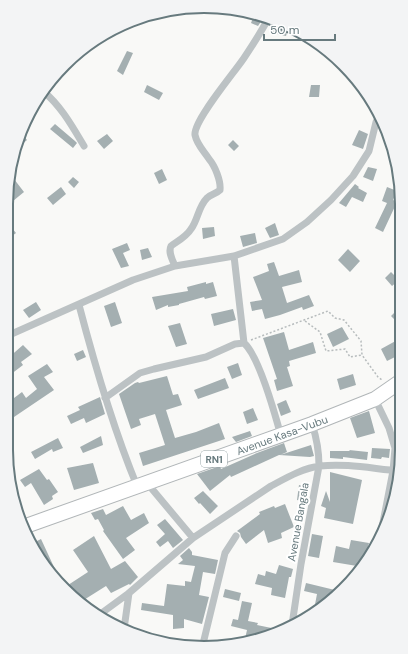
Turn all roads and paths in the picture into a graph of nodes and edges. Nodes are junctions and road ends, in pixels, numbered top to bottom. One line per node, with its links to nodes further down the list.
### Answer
1 (265, 23): 6 (street)
2 (47, 95): 4 (street)
3 (376, 122): 5 (street)
4 (84, 146)
5 (234, 256): 6 (street); 10 (street)
6 (175, 266): 7 (street)
7 (79, 305): 9 (street); 14 (street)
8 (304, 320): 10 (path); 11 (path); 11 (path)
9 (13, 333)
10 (244, 343): 14 (street); 17 (street)
11 (362, 355): 12 (path)
12 (395, 384)
13 (395, 385): 15 (highway, Avenue Kasa-Vubu / RN1)
14 (105, 398): 21 (street)
15 (375, 399): 16 (highway, Avenue Kasa-Vubu / RN1); 18 (street)
16 (312, 424): 17 (highway, Avenue Kasa-Vubu / RN1); 19 (street, Avenue Bangala)
17 (281, 436): 21 (highway, Avenue Kasa-Vubu / RN1)
18 (395, 448)
19 (319, 466): 20 (street); 24 (street); 27 (street, Avenue Bangala)
20 (394, 471)
21 (142, 485): 22 (highway, Avenue Kasa-Vubu / RN1); 24 (street)
22 (29, 525)
23 (236, 536): 29 (street)
24 (194, 538): 25 (street)
25 (129, 593): 26 (street); 28 (street)
26 (103, 612)
27 (293, 619)
28 (125, 623)
29 (204, 641)

